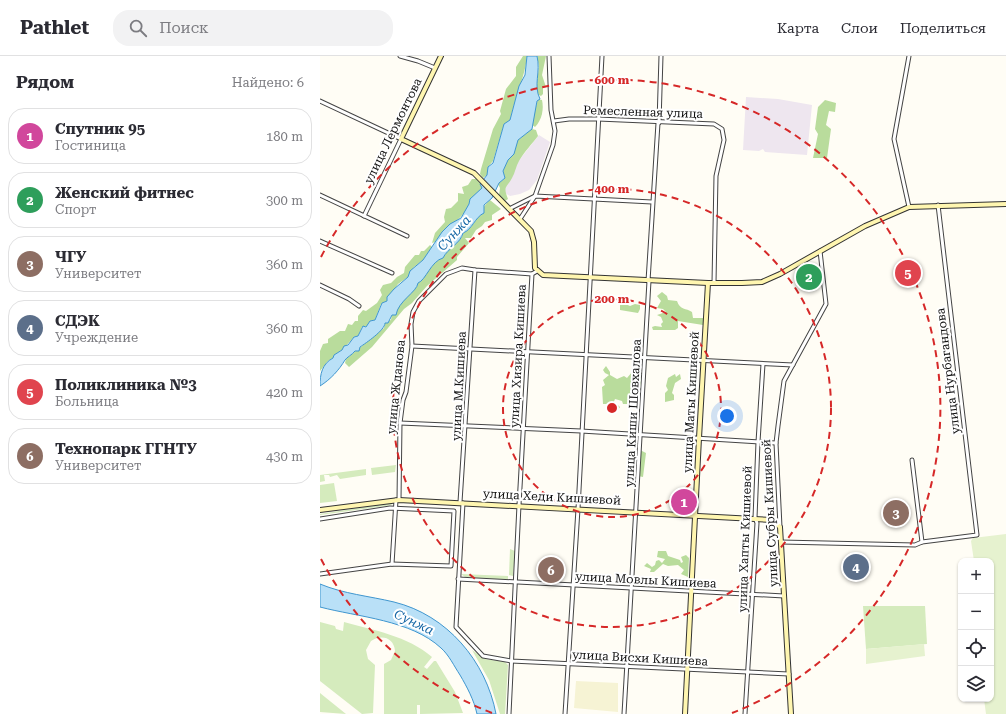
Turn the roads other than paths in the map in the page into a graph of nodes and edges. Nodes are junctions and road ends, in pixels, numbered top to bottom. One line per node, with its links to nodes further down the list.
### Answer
1 (400, 56): 7 (street)
2 (441, 56): 7 (street, улица Лермонтова)
3 (550, 56): 10 (street)
4 (602, 56): 9 (street)
5 (661, 56): 11 (street, улица Киши Шовхалова)
6 (909, 56): 19 (street)
7 (435, 68): 12 (street, улица Лермонтова)
8 (320, 101): 12 (street)
9 (598, 119): 10 (street, Ремесленная улица); 11 (street, Ремесленная улица); 15 (street)
10 (554, 122): 14 (street)
11 (658, 123): 16 (street, улица Киши Шовхалова); 32 (street, Ремесленная улица)
12 (401, 139): 20 (street, улица Хизира Кишиева); 21 (street, улица Лермонтова)
13 (320, 195): 21 (street)
14 (535, 196): 15 (street); 20 (street); 22 (street)
15 (594, 199): 16 (street); 30 (street)
16 (652, 202): 31 (street, улица Киши Шовхалова)
17 (1006, 204): 18 (street)
18 (938, 205): 19 (street); 65 (street, улица Нурбагандова)
19 (909, 207): 25 (street)
20 (509, 209): 22 (street, улица Хизира Кишиева)
21 (364, 216): 23 (street)
22 (520, 219): 27 (street, улица Хизира Кишиева)
23 (407, 236)
24 (320, 241): 28 (street)
25 (820, 251): 32 (street); 43 (street, улица Субры Кишиевой)
26 (475, 270): 29 (street); 36 (street, улица Жданова); 37 (street, улица М.Кишиева)
27 (537, 271): 29 (street, улица Хизира Кишиева); 30 (street)
28 (392, 273)
29 (532, 274): 38 (street, улица Хизира Кишиева)
30 (590, 277): 31 (street); 39 (street)
31 (648, 281): 33 (street); 40 (street, улица Киши Шовхалова)
32 (714, 282): 33 (street)
33 (708, 283): 41 (street, улица Маты Кишиевой)
34 (320, 285): 35 (street)
35 (359, 306)
36 (412, 346): 37 (street); 44 (street, улица Жданова)
37 (470, 350): 38 (street); 45 (street, улица М.Кишиева)
38 (528, 352): 39 (street); 46 (street, улица Хизира Кишиева)
39 (585, 356): 40 (street); 47 (street)
40 (645, 358): 41 (street); 48 (street, улица Киши Шовхалова)
41 (703, 360): 42 (street); 49 (street, улица Маты Кишиевой)
42 (763, 364): 43 (street); 50 (street, улица Хапты Кишиевой)
43 (793, 365): 51 (street, улица Субры Кишиевой)
44 (400, 423): 45 (street); 53 (street, улица Жданова)
45 (465, 426): 46 (street); 54 (street, улица М.Кишиева)
46 (524, 428): 47 (street); 55 (street, улица Хизира Кишиева)
47 (582, 431): 48 (street); 57 (street)
48 (640, 434): 49 (street); 59 (street, улица Киши Шовхалова)
49 (698, 438): 50 (street); 60 (street, улица Маты Кишиевой)
50 (758, 442): 51 (street); 61 (street, улица Хапты Кишиевой)
51 (776, 443): 63 (street, улица Субры Кишиевой)
52 (912, 460): 65 (street)
53 (397, 500): 54 (street, улица Хеди Кишиевой); 56 (street, улица Жданова); 58 (street, улица Хеди Кишиевой)
54 (462, 502): 55 (street, улица Хеди Кишиевой); 68 (street, улица М.Кишиева)
55 (519, 505): 57 (street, улица Хеди Кишиевой); 71 (street, улица Хизира Кишиева)
56 (395, 509): 62 (street); 66 (street, улица Жданова); 67 (street)
57 (578, 509): 59 (street, улица Хеди Кишиевой); 72 (street)
58 (320, 510)
59 (636, 511): 60 (street, улица Хеди Кишиевой); 73 (street, улица Киши Шовхалова)
60 (695, 515): 61 (street, улица Хеди Кишиевой); 74 (street, улица Маты Кишиевой)
61 (755, 518): 63 (street, улица Хеди Кишиевой); 75 (street, улица Хапты Кишиевой)
62 (320, 519)
63 (780, 526): 64 (street, улица Субры Кишиевой)
64 (781, 542): 65 (street); 76 (street, улица Субры Кишиевой)
65 (922, 542)
66 (392, 564): 67 (street); 69 (street)
67 (451, 566): 68 (street)
68 (459, 568): 70 (street, улица М.Кишиева)
69 (320, 574)
70 (458, 579): 71 (street, улица Мовлы Кишиева); 77 (street, улица М.Кишиева)
71 (515, 582): 72 (street, улица Мовлы Кишиева); 78 (street, улица Хизира Кишиева)
72 (573, 586): 73 (street, улица Мовлы Кишиева); 79 (street)
73 (631, 590): 74 (street, улица Мовлы Кишиева); 80 (street, улица Киши Шовхалова)
74 (692, 592): 75 (street, улица Мовлы Кишиева); 81 (street, улица Маты Кишиевой)
75 (752, 594): 76 (street, улица Мовлы Кишиева); 82 (street, улица Хапты Кишиевой)
76 (784, 596): 83 (street, улица Субры Кишиевой)
77 (490, 659): 78 (street, улица Висхи Кишиева)
78 (511, 661): 79 (street, улица Висхи Кишиева); 84 (street, улица Хизира Кишиева)
79 (568, 664): 80 (street, улица Висхи Кишиева); 85 (street)
80 (627, 667): 81 (street, улица Висхи Кишиева); 86 (street, улица Киши Шовхалова)
81 (688, 670): 82 (street, улица Висхи Кишиева); 87 (street, улица Маты Кишиевой)
82 (748, 672): 83 (street, улица Висхи Кишиева); 88 (street, улица Хапты Кишиевой)
83 (789, 674): 89 (street, улица Субры Кишиевой)
84 (509, 714)
85 (565, 714)
86 (624, 714)
87 (686, 714)
88 (745, 714)
89 (791, 714)

